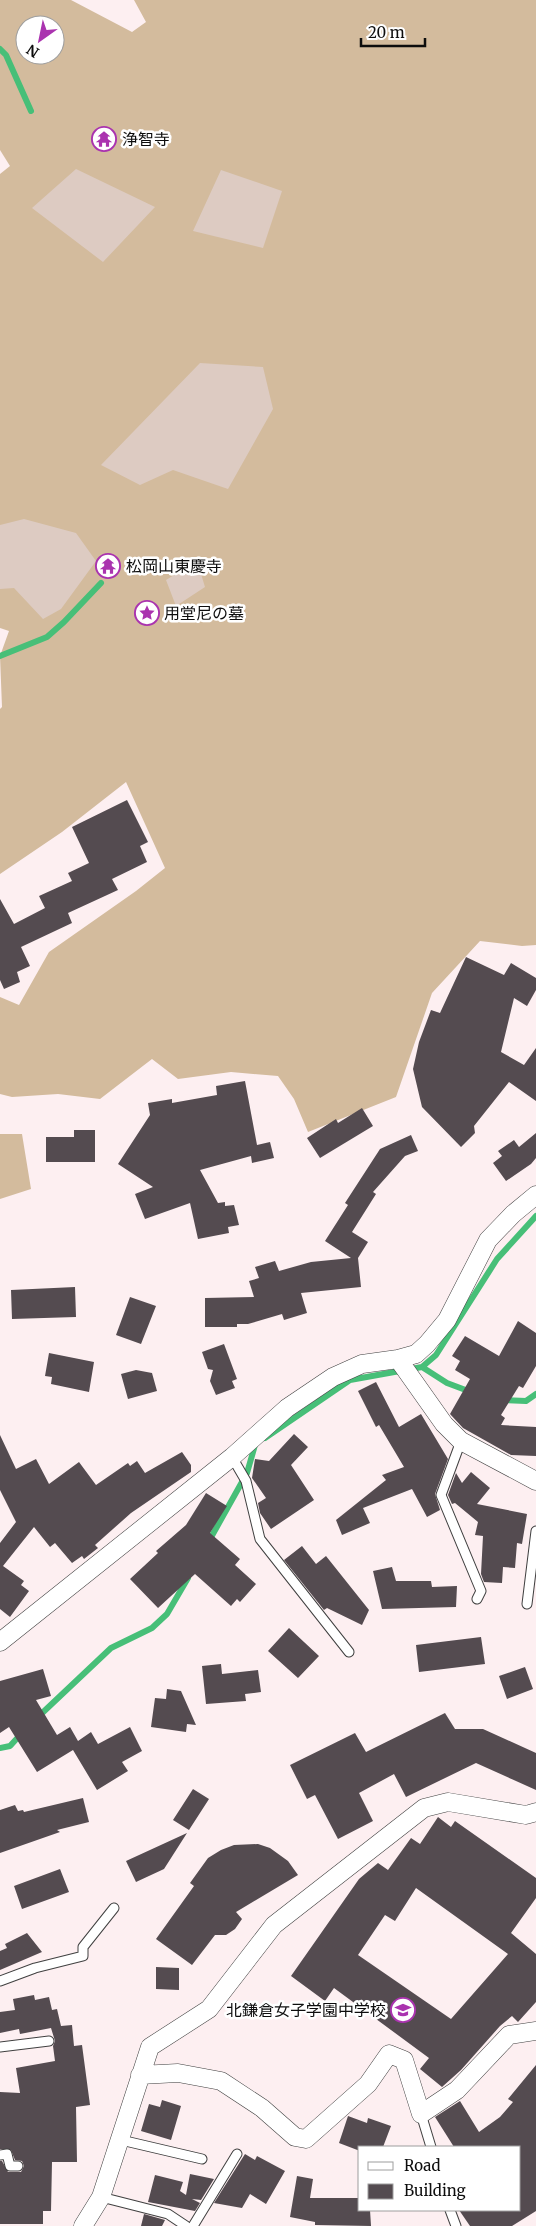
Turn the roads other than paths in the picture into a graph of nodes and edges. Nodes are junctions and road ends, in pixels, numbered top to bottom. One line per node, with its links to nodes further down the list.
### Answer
1 (536, 1196): 2 (street)
2 (398, 1359): 3 (street); 4 (street)
3 (461, 1441): 5 (street); 7 (lane)
4 (232, 1457): 9 (street); 10 (lane)
5 (536, 1481)
6 (536, 1531): 8 (lane)
7 (477, 1599)
8 (527, 1604)
9 (2, 1637)
10 (349, 1652)
11 (536, 1812): 17 (street)
12 (114, 1908): 13 (lane)
13 (0, 1981)
14 (536, 2031): 18 (street)
15 (49, 2042): 16 (lane)
16 (0, 2047)
17 (140, 2074): 18 (street); 19 (street)
18 (421, 2114): 20 (lane)
19 (121, 2140): 23 (lane); 25 (street)
20 (431, 2146)
21 (237, 2154): 29 (lane)
22 (0, 2155): 24 (lane)
23 (202, 2158)
24 (18, 2166)
25 (101, 2197): 27 (street); 28 (lane)
26 (450, 2211): 30 (lane)
27 (83, 2226)
28 (186, 2226)
29 (193, 2226)
30 (456, 2226)

